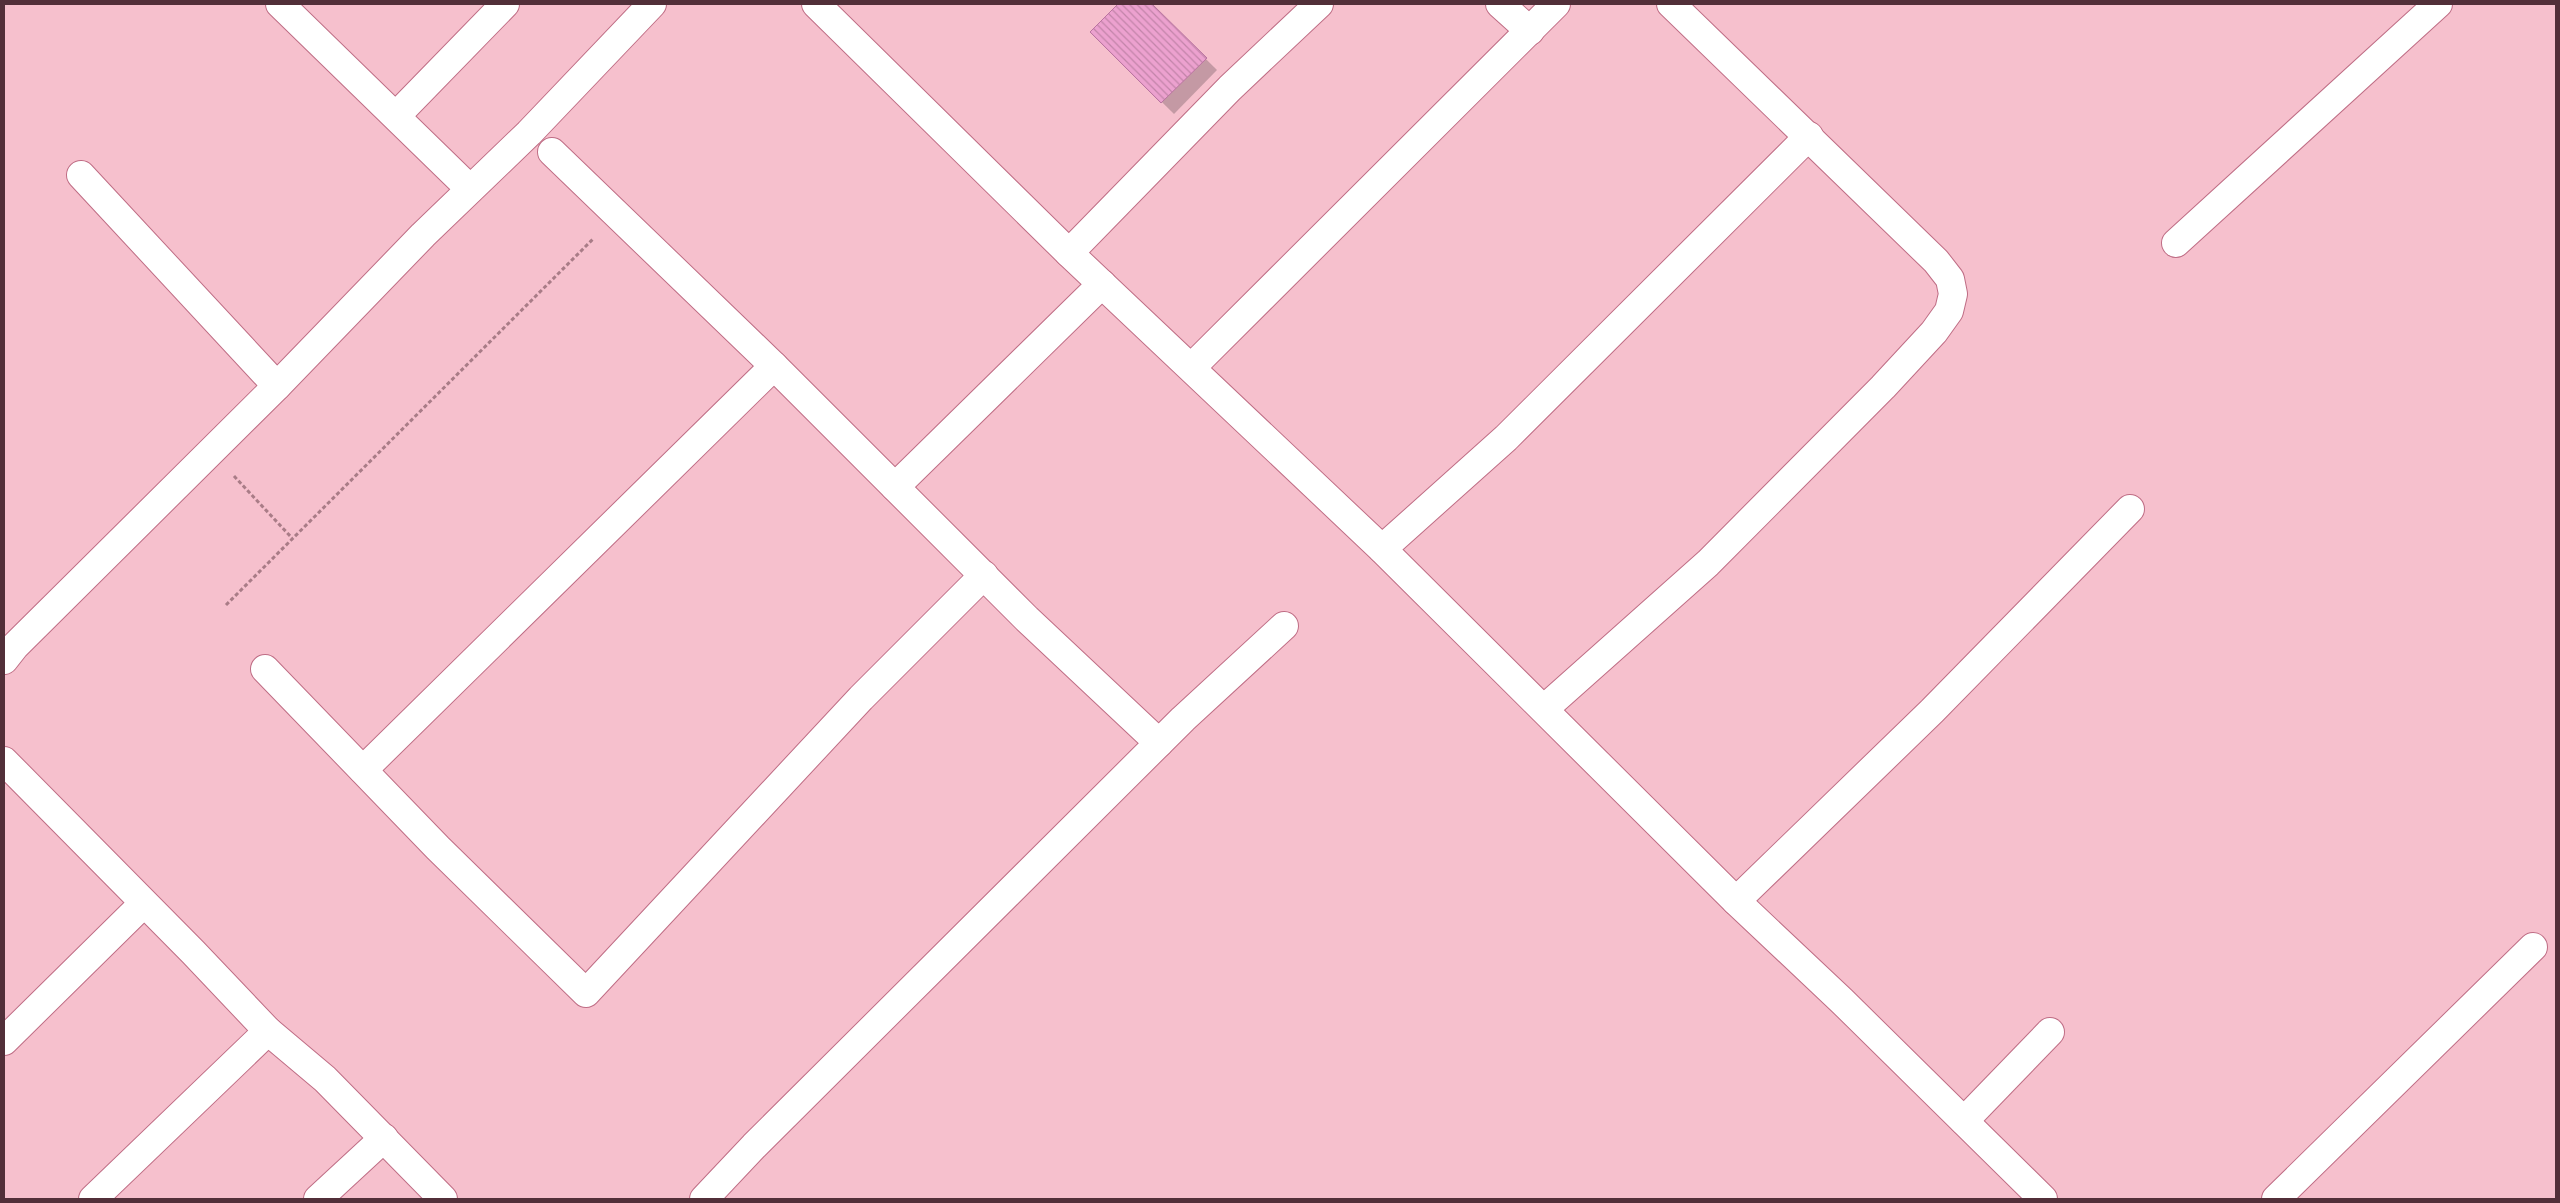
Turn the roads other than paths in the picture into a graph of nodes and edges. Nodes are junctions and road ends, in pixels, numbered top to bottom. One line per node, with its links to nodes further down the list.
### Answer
1 (280, 4): 11 (street)
2 (504, 4): 11 (street)
3 (650, 4): 15 (street)
4 (816, 4): 17 (street)
5 (1319, 4): 17 (street)
6 (1500, 4): 10 (street)
7 (1556, 4): 10 (street)
8 (1670, 4): 12 (street)
9 (2438, 4): 16 (street)
10 (1530, 31): 20 (street)
11 (396, 116): 15 (street)
12 (1809, 136): 24 (street); 29 (street)
13 (552, 152): 19 (street)
14 (81, 175): 21 (street)
15 (470, 189): 21 (street)
16 (2176, 243)
17 (1069, 253): 18 (street)
18 (1102, 284): 20 (street); 22 (street)
19 (774, 366): 22 (street); 32 (street)
20 (1192, 367): 24 (street)
21 (277, 386): 27 (street)
22 (895, 486): 25 (street)
23 (2130, 509): 33 (street)
24 (1382, 549): 29 (street)
25 (984, 575): 30 (street); 32 (street)
26 (1284, 626): 30 (street)
27 (8, 649)
28 (265, 669): 32 (street)
29 (1544, 709): 33 (street)
30 (1159, 743): 44 (street)
31 (4, 761): 34 (street)
32 (363, 770)
33 (1736, 901): 39 (street)
34 (144, 904): 36 (street); 38 (street)
35 (2533, 947): 46 (street)
36 (268, 1031): 40 (street); 41 (street)
37 (2050, 1032): 39 (street)
38 (4, 1041)
39 (1964, 1121): 45 (street)
40 (384, 1138): 42 (street); 43 (street)
41 (93, 1199)
42 (318, 1199)
43 (444, 1199)
44 (704, 1199)
45 (2043, 1199)
46 (2276, 1199)

